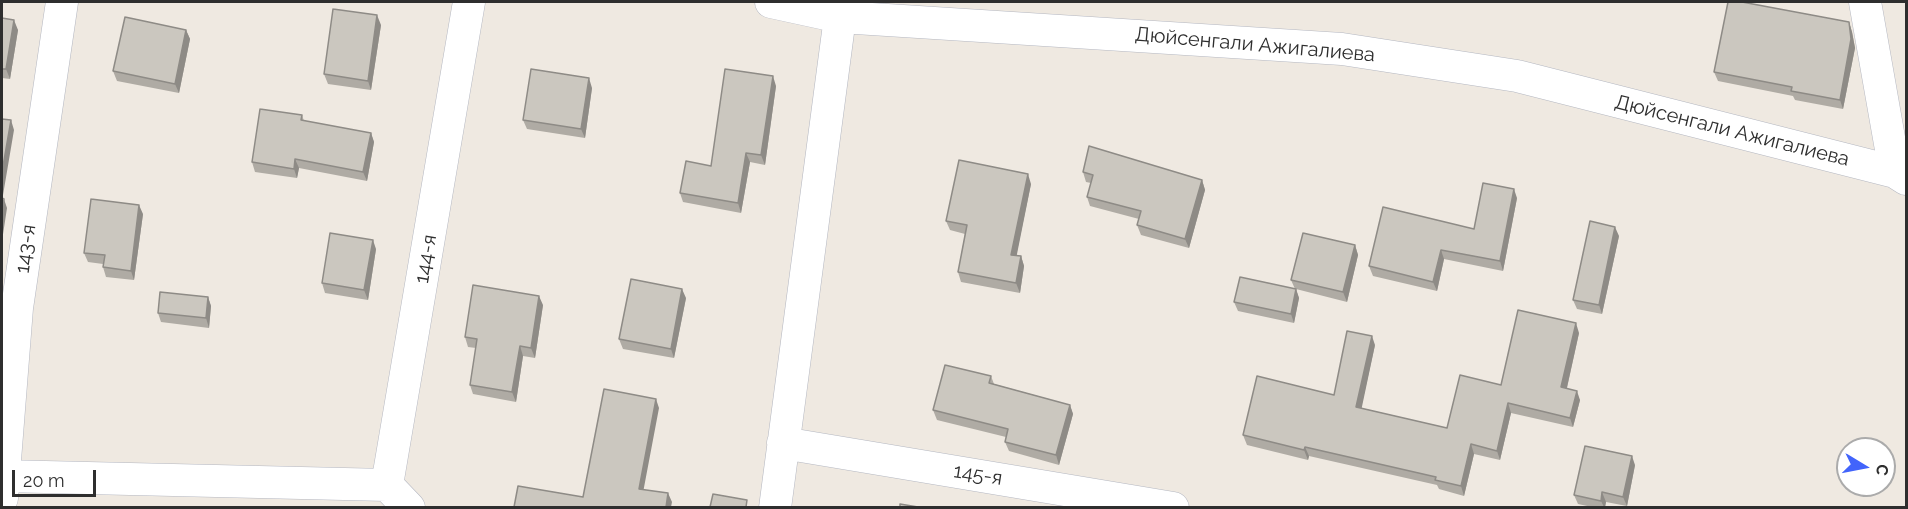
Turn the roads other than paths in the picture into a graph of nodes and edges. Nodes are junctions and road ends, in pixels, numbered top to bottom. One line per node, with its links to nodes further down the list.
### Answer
1 (62, 2): 8 (street, 143-я)
2 (469, 2): 9 (street, 144-я)
3 (771, 2): 5 (street, Дюйсенгали Ажигалиева)
4 (1865, 2): 6 (street)
5 (840, 17): 6 (street, Дюйсенгали Ажигалиева); 7 (street)
6 (1901, 175)
7 (783, 443): 11 (street); 12 (street, 145-я)
8 (2, 484): 9 (street)
9 (387, 485): 10 (street)
10 (409, 507)
11 (775, 507)
12 (1173, 507)

